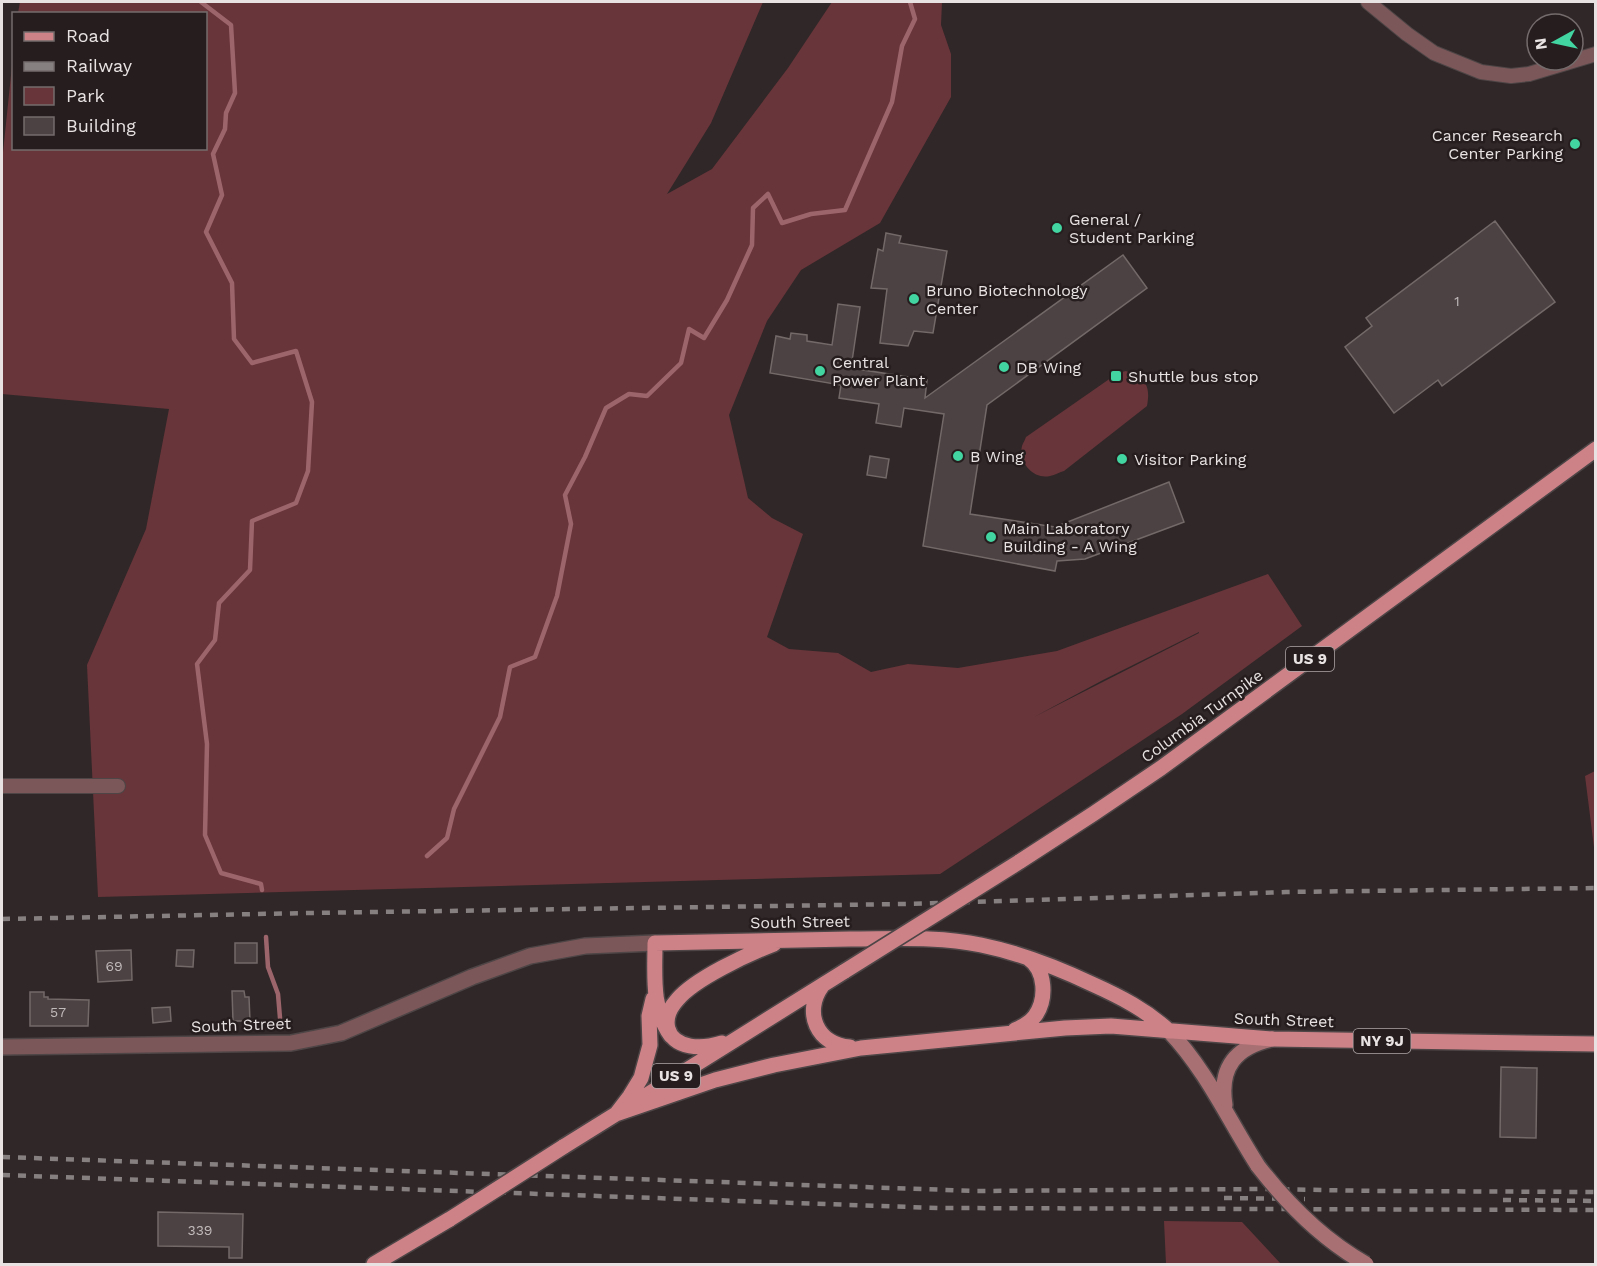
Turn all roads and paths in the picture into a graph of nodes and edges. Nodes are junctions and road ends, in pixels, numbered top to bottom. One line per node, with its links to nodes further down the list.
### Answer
1 (1368, 2): 2 (street)
2 (1596, 54)
3 (1596, 449): 9 (main road, Columbia Turnpike / US 9, bridge)
4 (2, 786): 5 (street)
5 (118, 786)
6 (789, 940): 7 (main road, South Street); 8 (main road, South Street); 13 (main road)
7 (655, 943): 10 (main road); 17 (street, South Street)
8 (1023, 955): 11 (main road, South Street); 12 (main road)
9 (824, 984): 14 (main road, US 9); 18 (main road)
10 (655, 990): 13 (main road); 19 (main road)
11 (1169, 1031): 12 (main road); 15 (main road, South Street / NY 9J); 20 (main road)
12 (1006, 1033): 18 (main road)
13 (671, 1036): 14 (main road)
14 (736, 1039): 19 (main road, US 9)
15 (1273, 1039): 16 (main road, South Street / NY 9J); 20 (main road)
16 (1596, 1044)
17 (2, 1047)
18 (861, 1048): 19 (main road)
19 (616, 1114): 21 (main road, US 9, bridge)
20 (1230, 1119): 22 (main road, bridge)
21 (374, 1264)
22 (1366, 1264)

